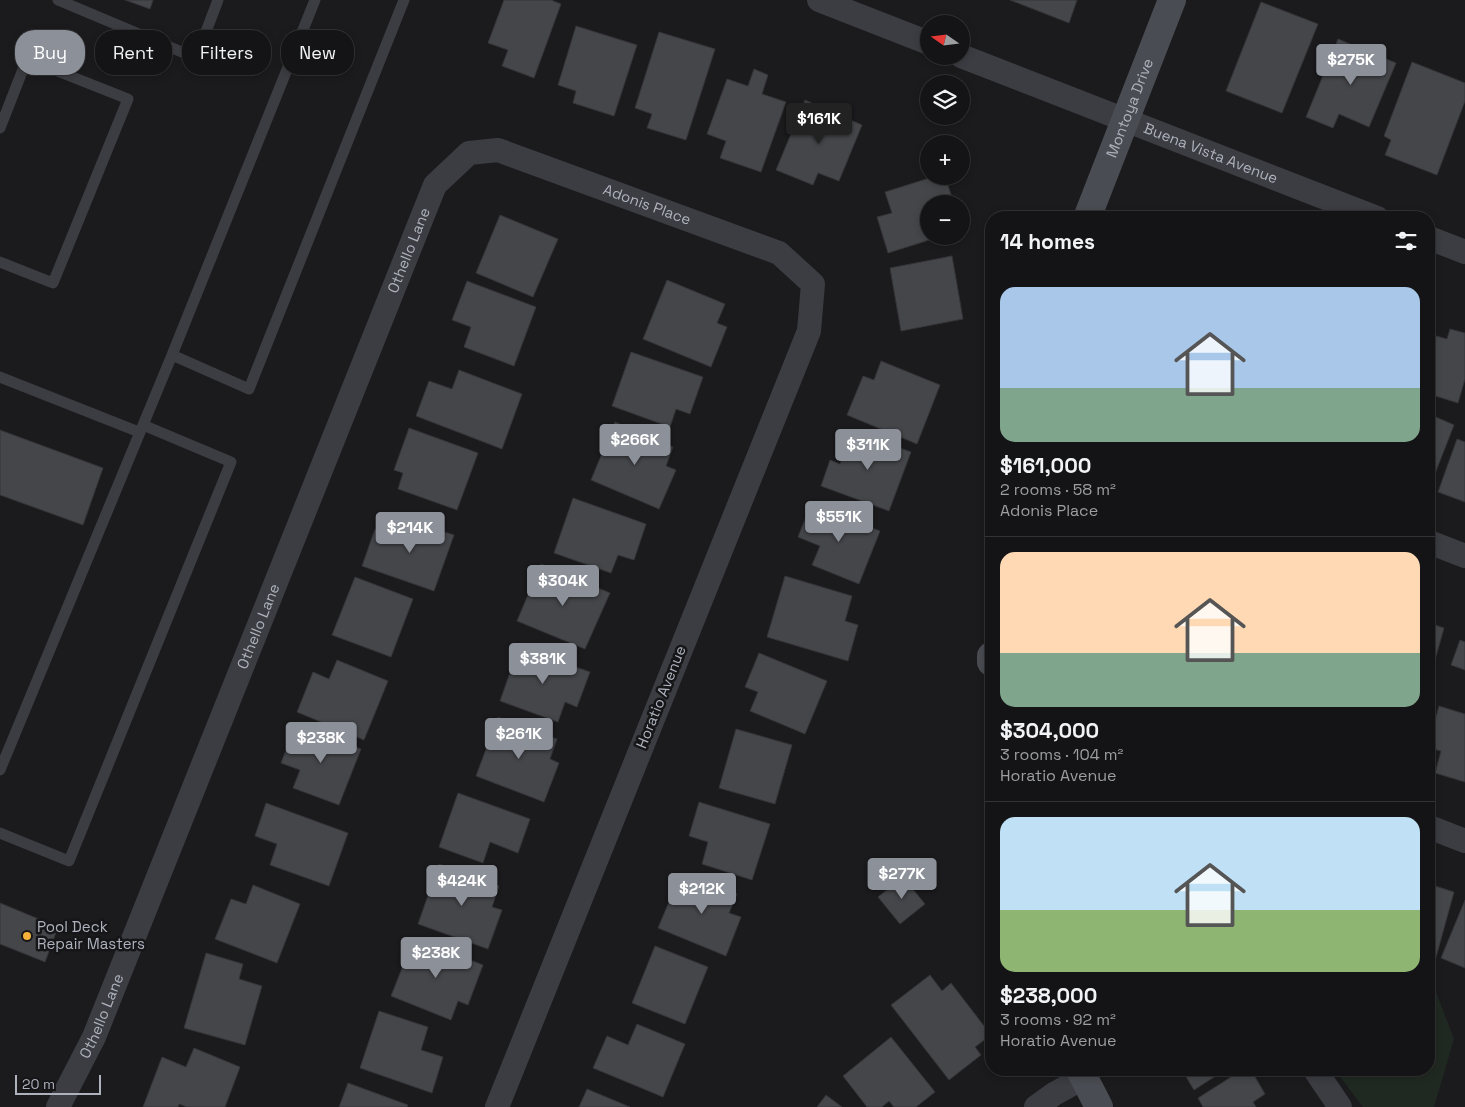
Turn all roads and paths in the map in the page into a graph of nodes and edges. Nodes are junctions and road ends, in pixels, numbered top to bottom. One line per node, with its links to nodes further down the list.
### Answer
1 (58, 0): 2 (lane)
2 (218, 0)
3 (315, 0): 18 (lane)
4 (404, 0): 18 (lane)
5 (819, 0): 7 (street)
6 (1172, 0): 9 (street, Montoya Drive)
7 (920, 39)
8 (970, 60): 9 (street, Buena Vista Avenue)
9 (1124, 120): 12 (street, Montoya Drive); 13 (street, Buena Vista Avenue)
10 (0, 128): 16 (lane)
11 (469, 153): 17 (street, Adonis Place); 30 (street, Othello Lane)
12 (1090, 211)
13 (1359, 211)
14 (1435, 240): 15 (street)
15 (1465, 252)
16 (0, 262)
17 (813, 284): 31 (street, Horatio Avenue)
18 (172, 355): 20 (lane)
19 (0, 377): 20 (lane)
20 (141, 428): 23 (lane); 25 (lane)
21 (1435, 544): 22 (street)
22 (1465, 556)
23 (0, 770)
24 (1435, 829): 26 (street)
25 (0, 833)
26 (1465, 841)
27 (1079, 1076): 32 (street)
28 (1083, 1076): 33 (street)
29 (1320, 1076): 34 (street)
30 (58, 1107)
31 (496, 1107)
32 (1036, 1107)
33 (1099, 1107)
34 (1340, 1107)

